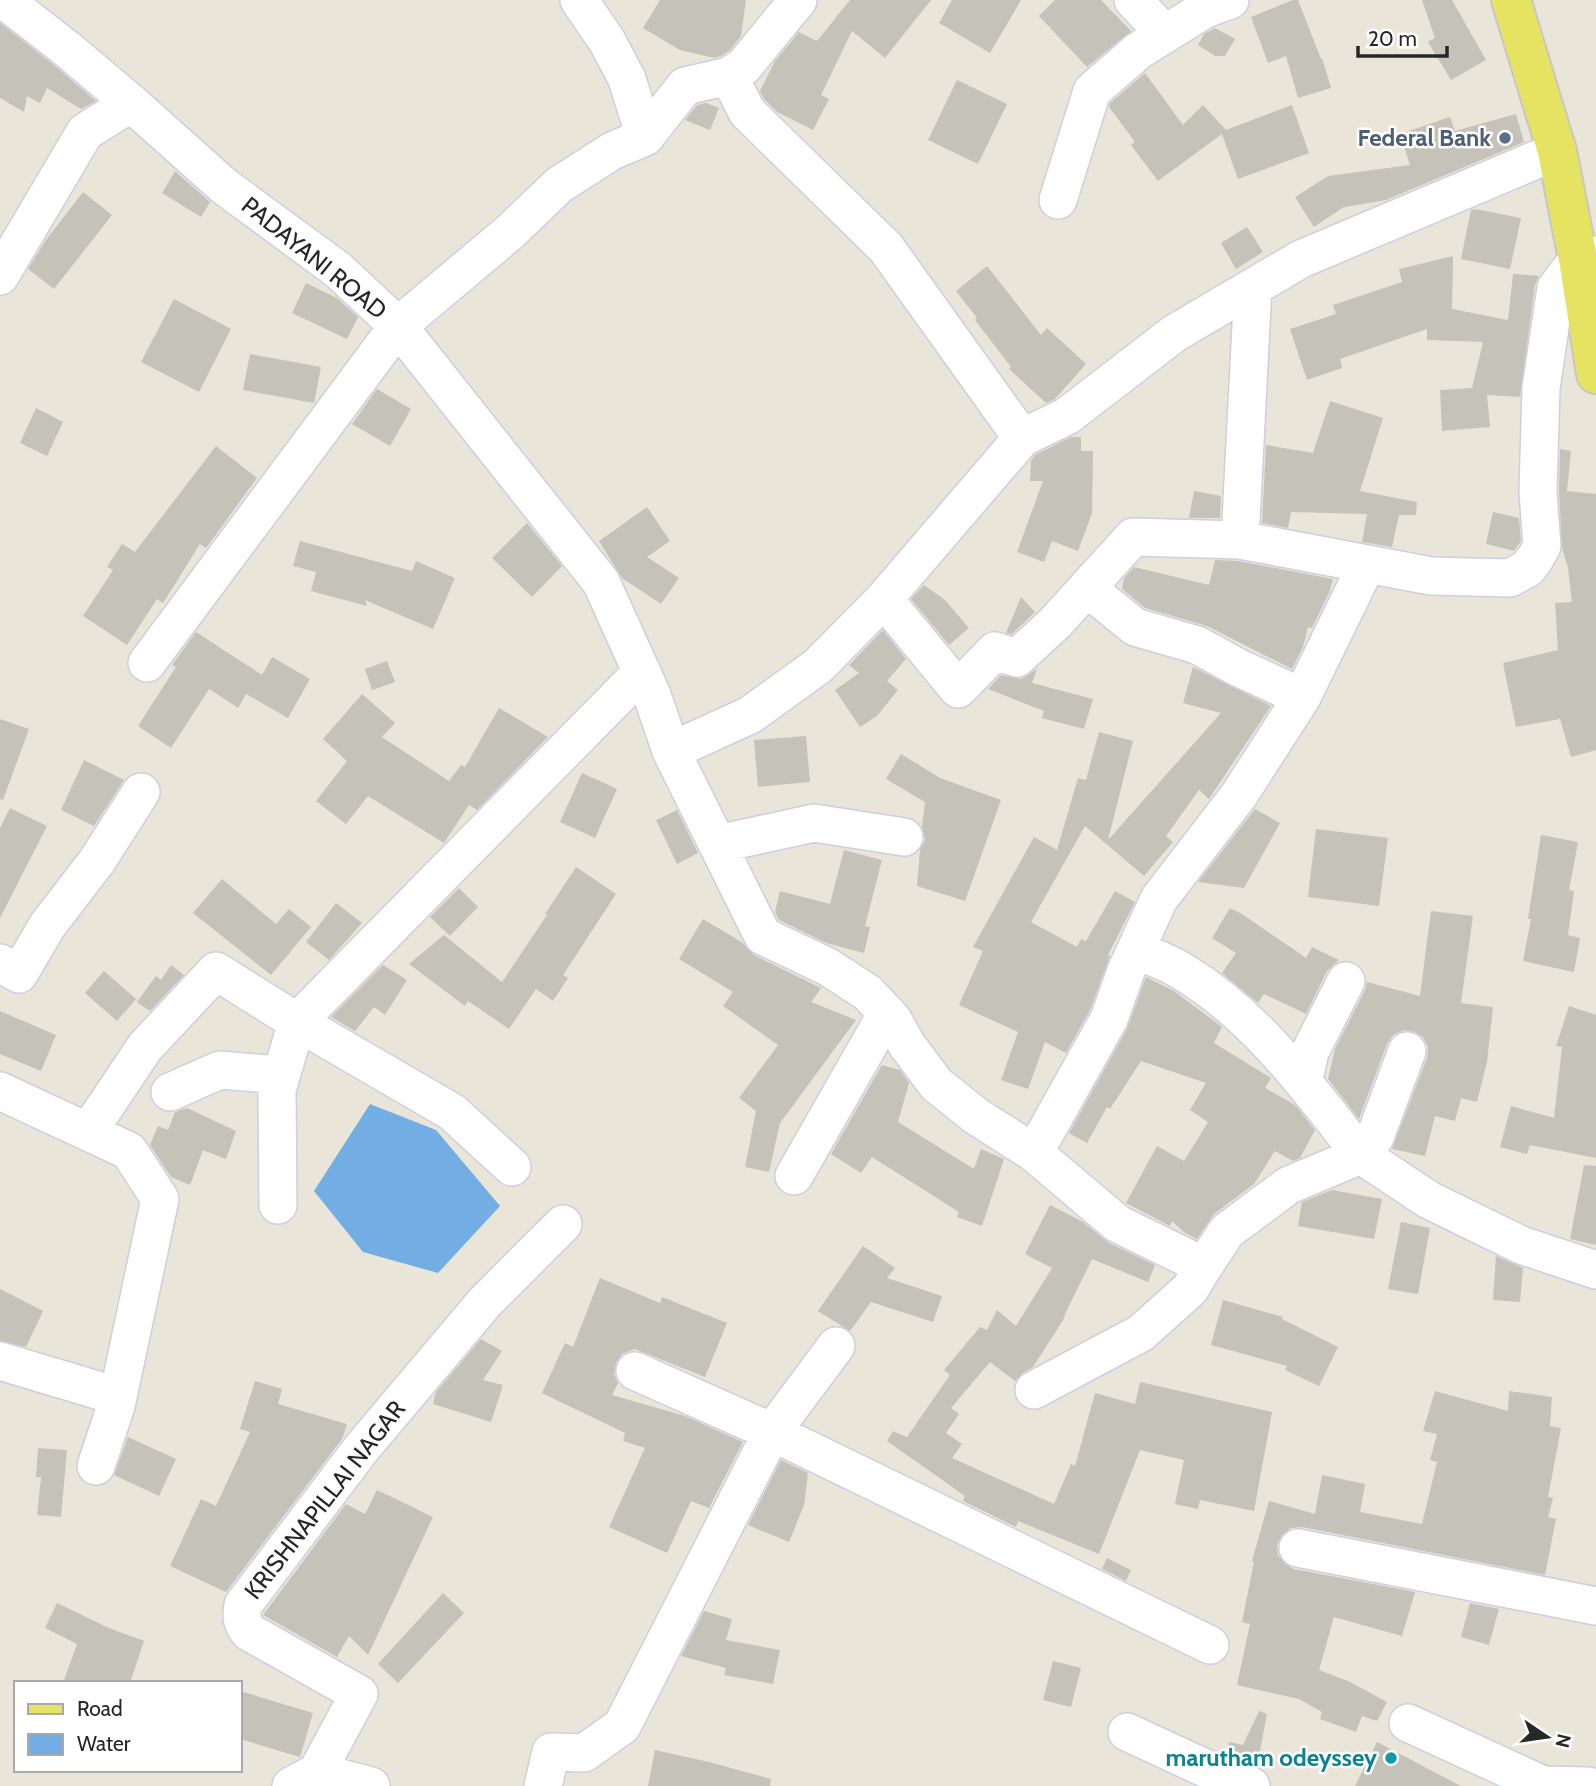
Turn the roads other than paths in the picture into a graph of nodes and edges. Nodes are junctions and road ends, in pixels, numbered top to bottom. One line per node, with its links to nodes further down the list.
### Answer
1 (4, 0): 7 (street); 10 (street, PADAYANI ROAD)
2 (579, 0): 11 (street)
3 (798, 0): 9 (street)
4 (1133, 0): 8 (street)
5 (1230, 0): 8 (street)
6 (1511, 0): 12 (main road)
7 (0, 8)
8 (1165, 34): 13 (street)
9 (729, 76): 11 (street); 19 (street)
10 (131, 103): 15 (street); 17 (street, PADAYANI ROAD)
11 (645, 137): 17 (street)
12 (1557, 151): 14 (main road); 16 (street)
13 (1058, 200)
14 (1587, 257): 18 (main road); 21 (street)
15 (0, 276)
16 (1253, 287): 19 (street); 20 (street)
17 (398, 326): 24 (street, PADAYANI ROAD); 25 (street)
18 (1596, 374)
19 (1022, 438): 23 (street)
20 (1240, 540): 21 (street); 22 (street)
21 (1367, 564): 26 (street)
22 (1087, 588): 23 (street); 26 (street)
23 (884, 599): 27 (street)
24 (147, 663)
25 (642, 672): 27 (street); 35 (street)
26 (1301, 698): 31 (street)
27 (671, 751): 30 (street)
28 (141, 792): 32 (street)
29 (904, 837): 30 (street)
30 (718, 844): 34 (street)
31 (1136, 950): 38 (street); 42 (street)
32 (0, 963)
33 (1346, 981): 38 (street)
34 (887, 1013): 42 (street); 45 (street)
35 (297, 1022): 37 (street); 41 (street); 44 (street)
36 (1407, 1051): 43 (street)
37 (281, 1076): 40 (street); 46 (street)
38 (1303, 1082): 43 (street)
39 (0, 1091): 41 (street)
40 (170, 1092)
41 (88, 1132): 54 (street)
42 (1034, 1153): 48 (street)
43 (1361, 1155): 48 (street); 49 (street)
44 (512, 1167)
45 (794, 1176)
46 (278, 1205)
47 (563, 1224): 62 (street, KRISHNAPILLAI NAGAR)
48 (1204, 1266): 53 (street)
49 (1596, 1270)
50 (836, 1346): 55 (street)
51 (0, 1361): 54 (street)
52 (635, 1371): 55 (street)
53 (1034, 1390)
54 (117, 1396): 56 (street)
55 (772, 1432): 59 (street); 64 (street)
56 (96, 1466)
57 (1298, 1548): 58 (street)
58 (1596, 1605)
59 (1210, 1645)
60 (1408, 1723): 66 (street)
61 (1127, 1732): 65 (street)
62 (304, 1779): 63 (street)
63 (371, 1786)
64 (543, 1786)
65 (1251, 1786)
66 (1588, 1786)

